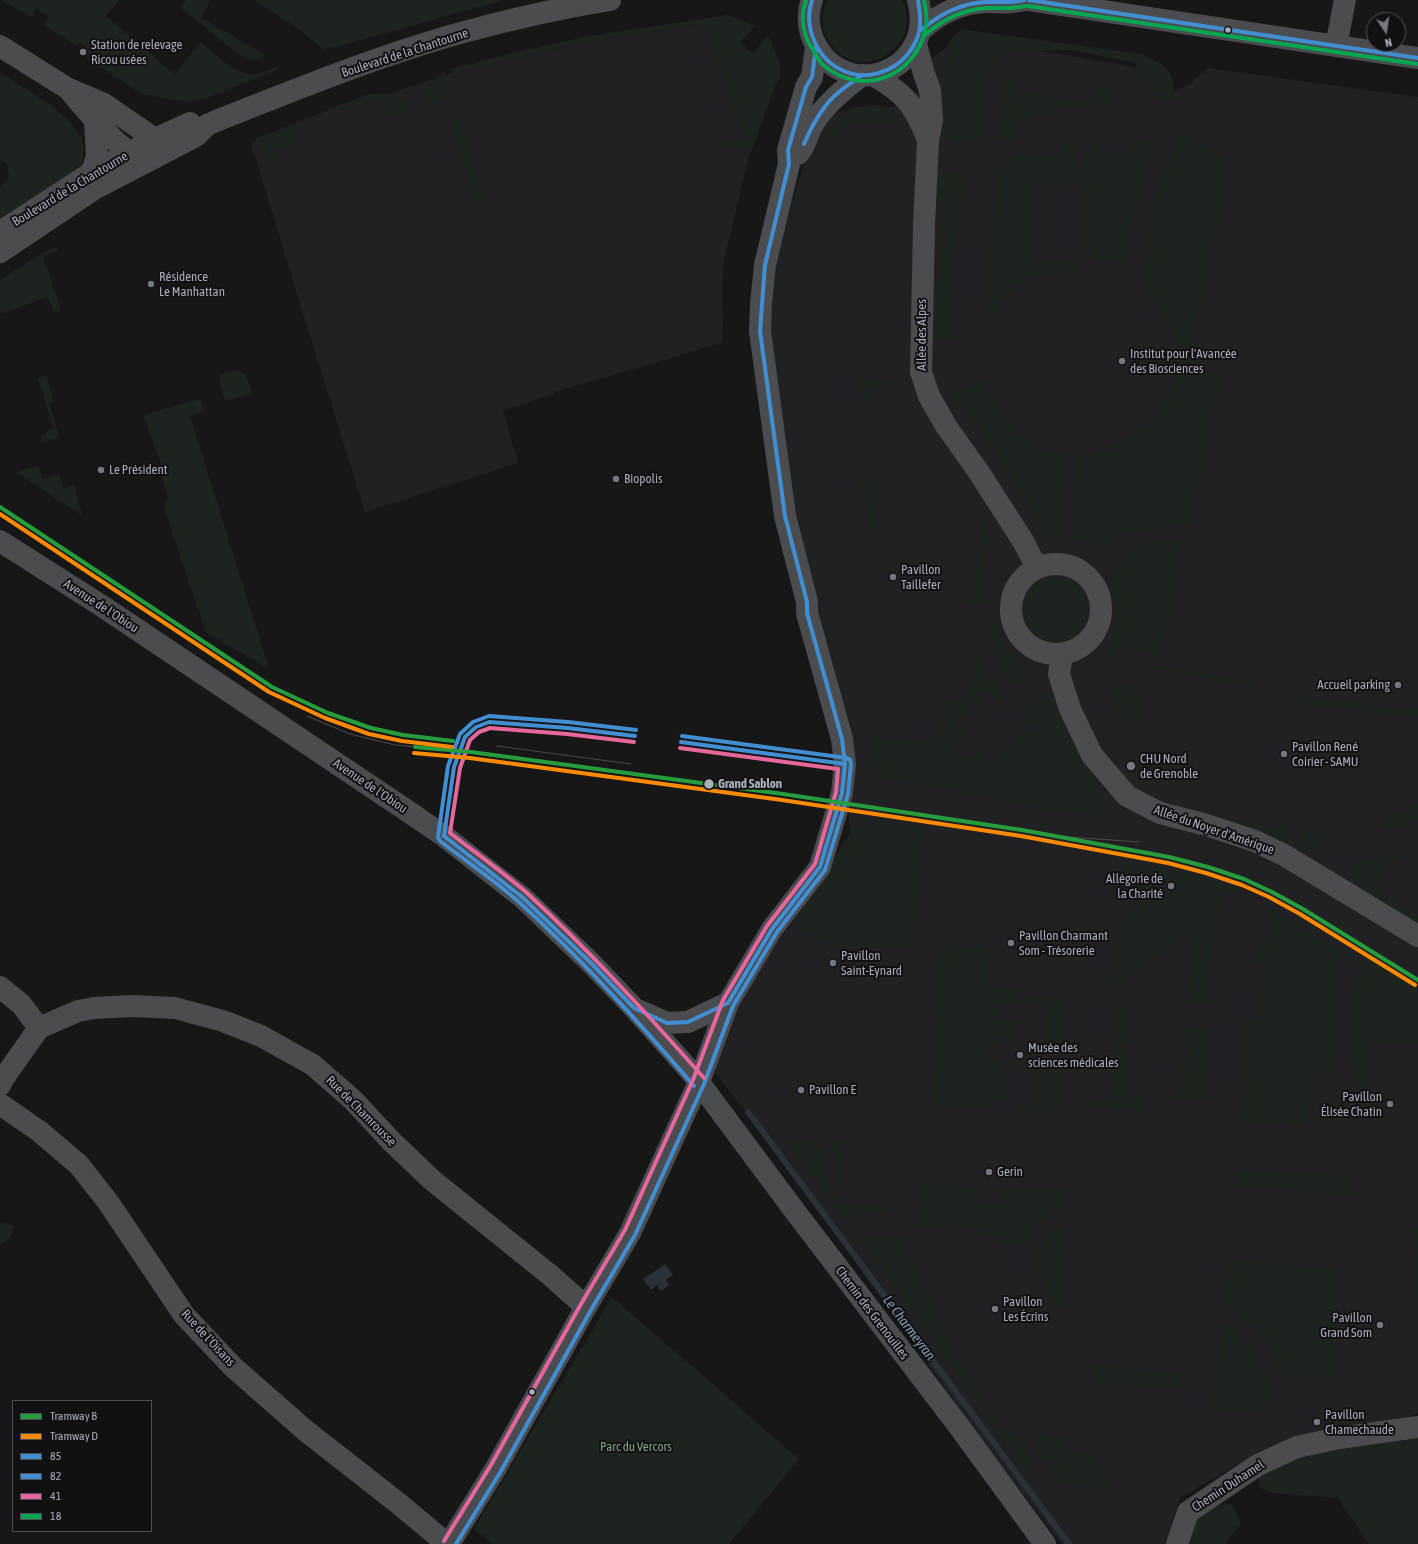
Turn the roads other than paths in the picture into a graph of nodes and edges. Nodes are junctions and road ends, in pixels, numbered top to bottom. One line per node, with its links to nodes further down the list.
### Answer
1 (610, 0): 7 (street, Boulevard de la Chantourne)
2 (918, 0): 8 (street, Allée des Alpes)
3 (1024, 0): 8 (street)
4 (1029, 0): 10 (street)
5 (1345, 0): 10 (street)
6 (809, 2): 11 (street)
7 (529, 8): 17 (street, Boulevard de la Chantourne)
8 (918, 37): 13 (street); 16 (street, Allée des Alpes)
9 (0, 46): 14 (street)
10 (1336, 46): 12 (street)
11 (816, 47): 13 (street, Allée des Alpes); 19 (street)
12 (1418, 58)
13 (868, 75): 16 (street, Allée des Alpes); 19 (street)
14 (67, 88): 15 (street); 17 (street)
15 (95, 121): 18 (street); 20 (street)
16 (928, 142): 24 (street, Allée des Alpes)
17 (159, 146): 18 (street); 22 (street, Boulevard de la Chantourne)
18 (130, 152): 20 (street, Boulevard de la Chantourne)
19 (789, 164): 28 (street)
20 (91, 173): 21 (street, Boulevard de la Chantourne)
21 (0, 232)
22 (0, 252)
23 (0, 541): 29 (street, Avenue de l'Obiou)
24 (1037, 568): 25 (street); 25 (street)
25 (1062, 654): 26 (street, Allée du Noyer d'Amérique)
26 (1418, 936)
27 (0, 987): 30 (street)
28 (728, 1003): 29 (street); 31 (street)
29 (634, 1008): 31 (street, Avenue de l'Obiou)
30 (39, 1028): 32 (street); 34 (street, Rue de Chamrousse)
31 (699, 1082): 34 (street); 37 (street, Chemin des Grenouilles)
32 (0, 1085)
33 (0, 1104): 36 (street, Rue de l'Oisans)
34 (586, 1307): 36 (street)
35 (1418, 1427): 38 (street, Chemin Duhamel)
36 (448, 1544)
37 (1044, 1544)
38 (1177, 1544)

